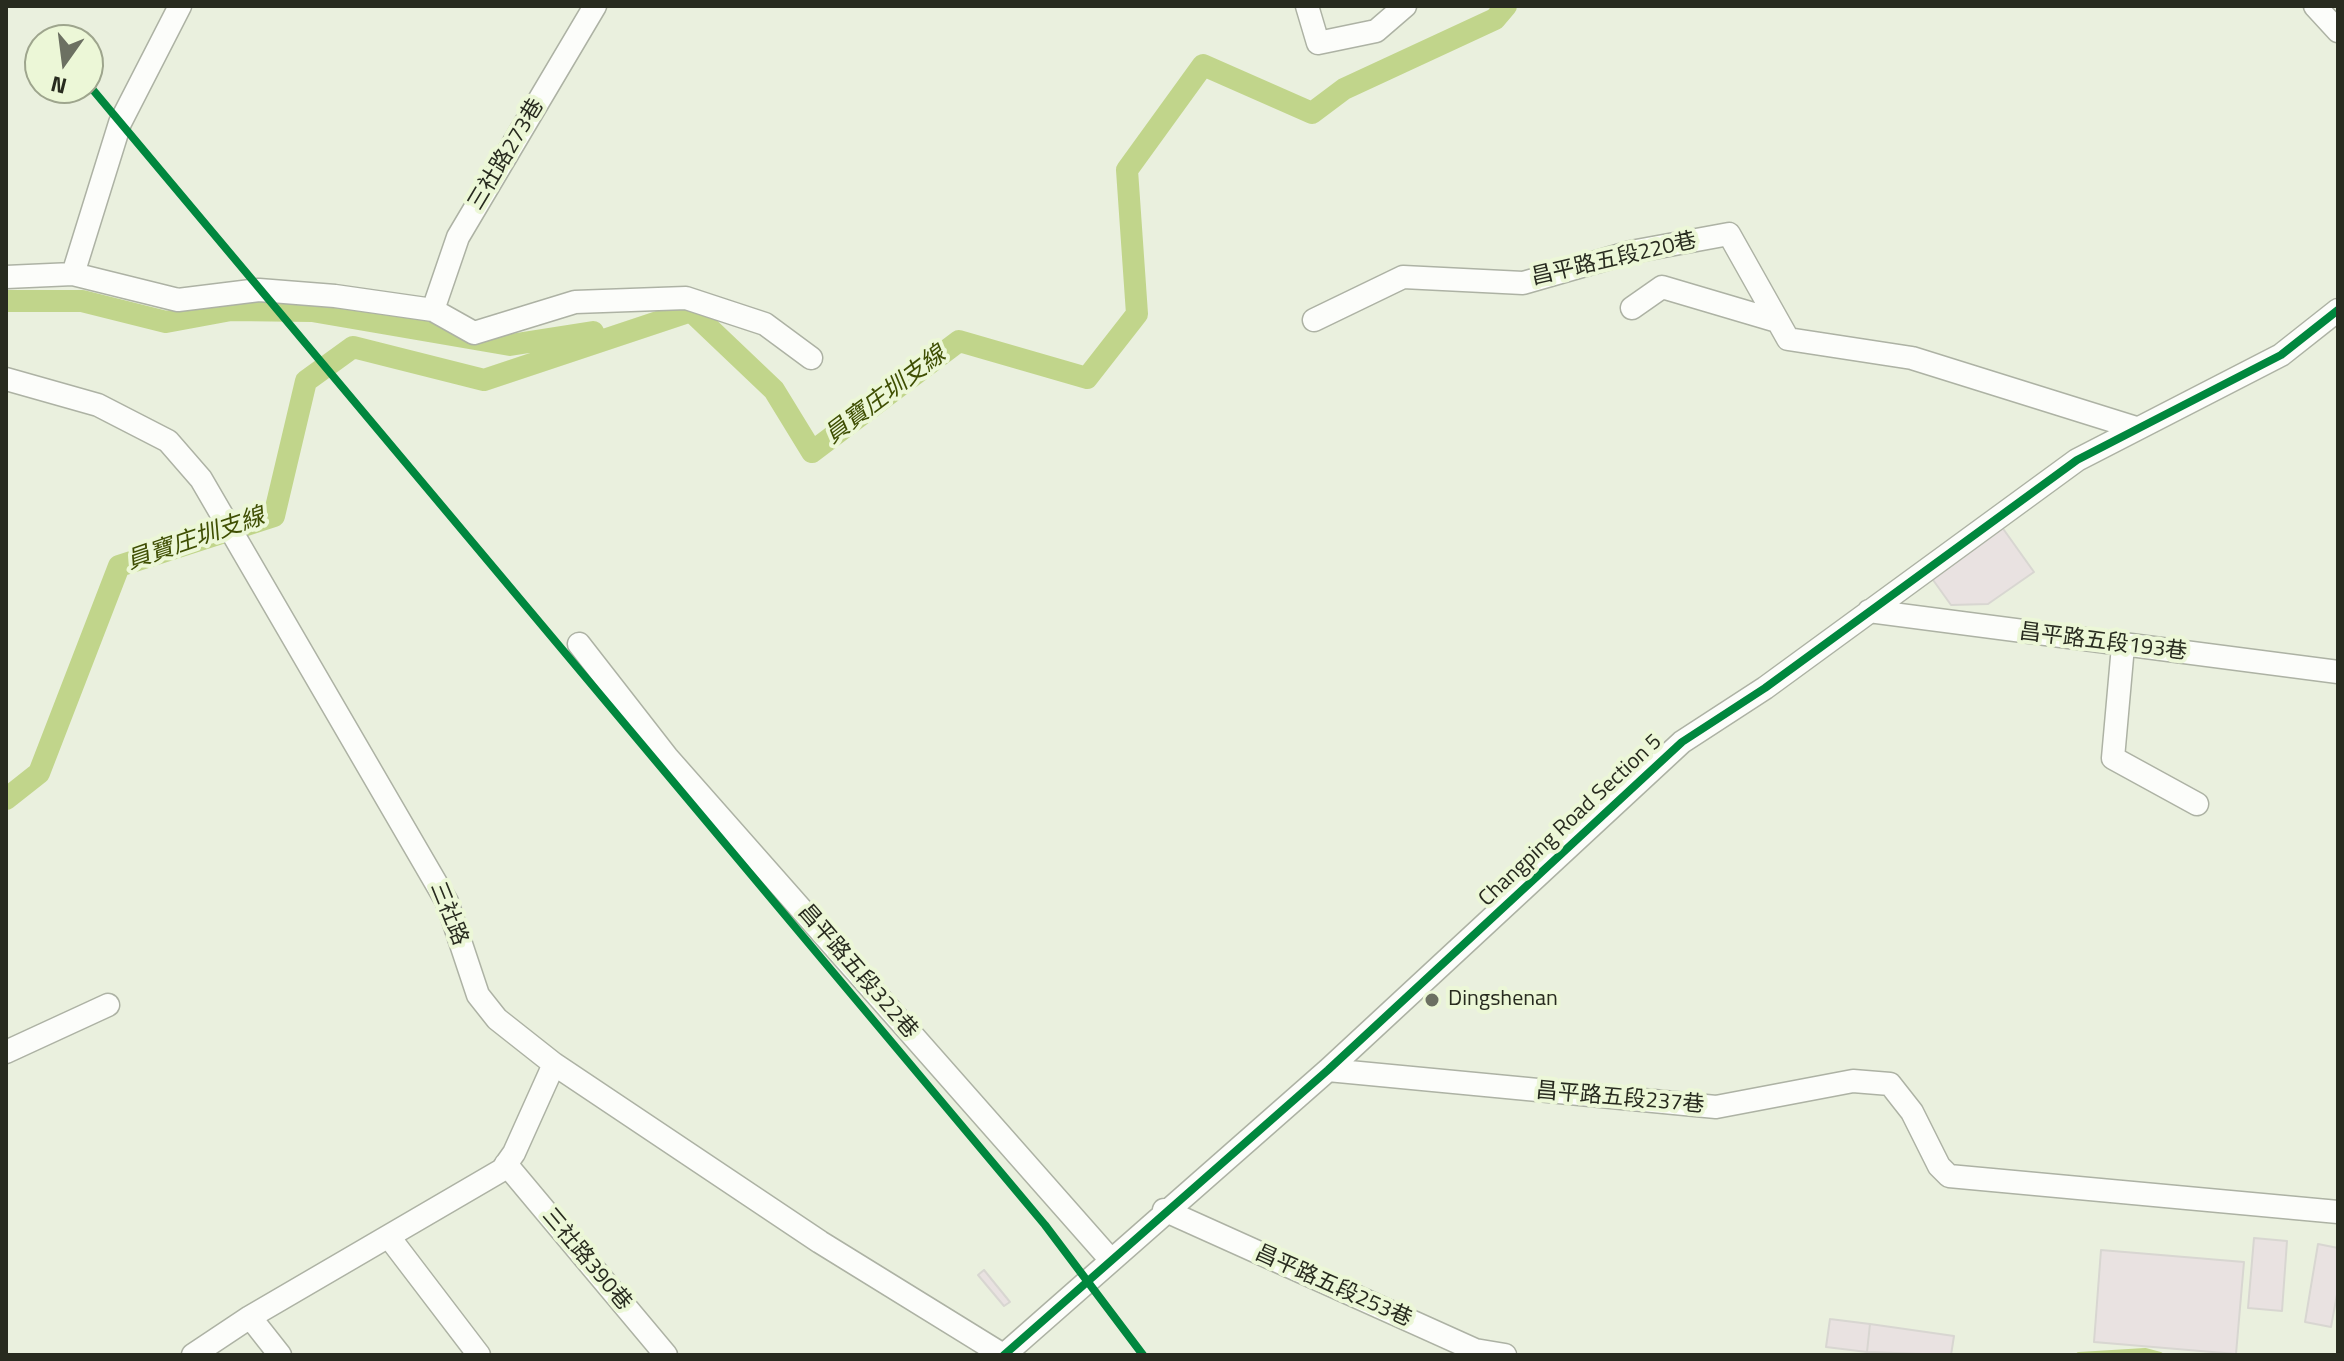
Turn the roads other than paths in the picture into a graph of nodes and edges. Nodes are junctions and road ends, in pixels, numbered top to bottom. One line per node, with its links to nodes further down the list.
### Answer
1 (180, 6): 7 (street)
2 (595, 6): 10 (street, 三社路273巷)
3 (1307, 6): 4 (street)
4 (1405, 6)
5 (2315, 6): 6 (street)
6 (2338, 31)
7 (73, 274): 8 (street); 10 (street)
8 (6, 277)
9 (1632, 308): 13 (street, 昌平路五段220巷)
10 (433, 310): 14 (street)
11 (2338, 310): 16 (street, Changping Road Section 5)
12 (1314, 320): 13 (street, 昌平路五段220巷)
13 (1777, 321): 16 (street, 昌平路五段220巷)
14 (811, 358)
15 (6, 379): 24 (street, 三社路)
16 (2136, 428): 17 (street, Changping Road Section 5)
17 (1869, 611): 19 (street, 昌平路五段193巷); 25 (street, Changping Road Section 5)
18 (579, 644): 30 (street, 昌平路五段322巷)
19 (2123, 646): 20 (street, 昌平路五段193巷); 21 (street)
20 (2338, 672)
21 (2197, 804)
22 (108, 1005): 23 (street)
23 (6, 1052)
24 (554, 1064): 26 (street); 36 (street, 三社路)
25 (1328, 1070): 27 (street, Changping Road Section 5); 28 (street, 昌平路五段237巷)
26 (506, 1164): 29 (street); 35 (street, 三社路390巷)
27 (1164, 1210): 30 (street, Changping Road Section 5); 37 (street, 昌平路五段253巷)
28 (2338, 1212)
29 (389, 1237): 31 (street); 34 (street)
30 (1110, 1259): 36 (street, Changping Road Section 5)
31 (250, 1317): 32 (street); 33 (street)
32 (193, 1355)
33 (280, 1355)
34 (479, 1355)
35 (666, 1355)
36 (1003, 1355)
37 (1505, 1355)

